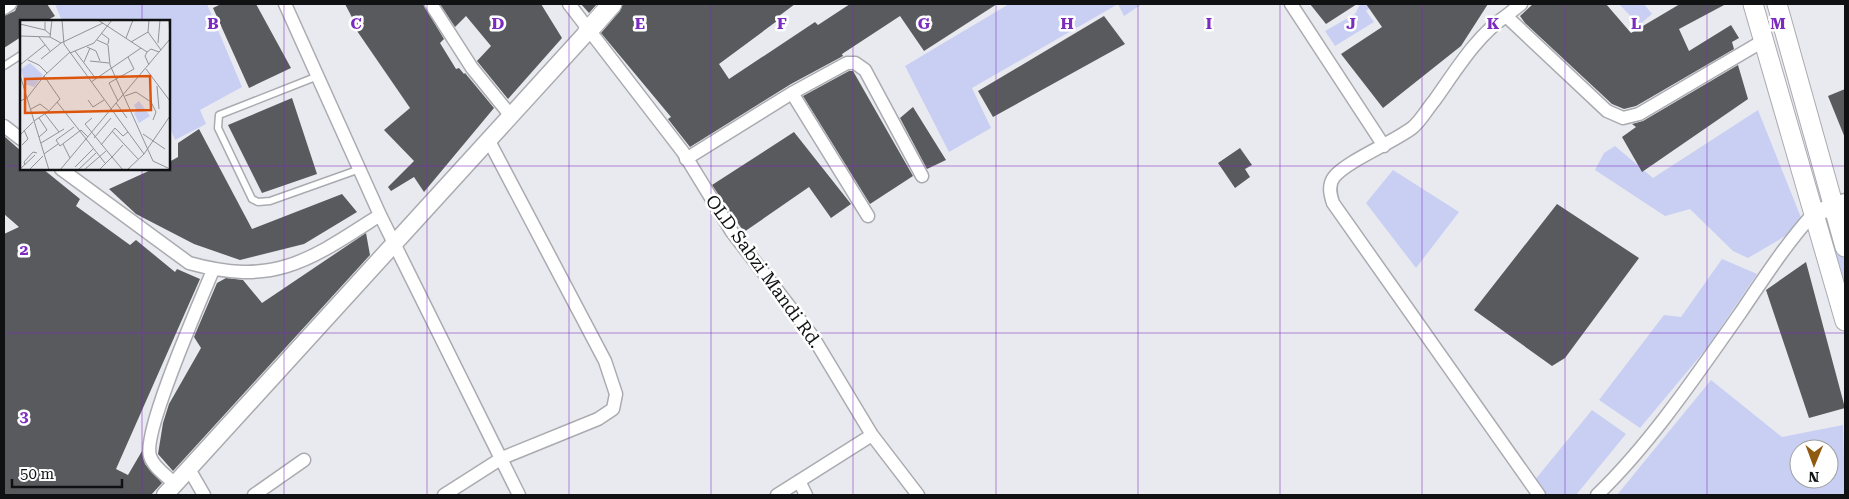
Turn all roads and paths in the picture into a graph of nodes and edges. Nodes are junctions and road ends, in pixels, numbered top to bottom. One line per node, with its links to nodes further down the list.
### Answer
1 (10, 4): 10 (street)
2 (285, 4): 16 (street)
3 (431, 4): 18 (street)
4 (569, 4): 12 (street, OLD Sabzi Mandi Rd.)
5 (612, 4): 12 (main road)
6 (1291, 4): 22 (street)
7 (1521, 4): 11 (street)
8 (1753, 4): 13 (main road)
9 (1778, 4): 27 (main road)
10 (4, 8)
11 (1506, 16): 13 (street); 22 (street)
12 (588, 31): 18 (street); 23 (street, OLD Sabzi Mandi Rd.)
13 (1763, 41): 29 (main road)
14 (20, 56): 15 (lane)
15 (4, 66)
16 (318, 76): 24 (street); 24 (lane)
17 (792, 93): 23 (street); 26 (street); 30 (street)
18 (511, 116): 21 (street)
19 (4, 126): 20 (street)
20 (20, 138)
21 (489, 141): 34 (street); 39 (street)
22 (1384, 146): 51 (street)
23 (686, 159): 38 (street, OLD Sabzi Mandi Rd.)
24 (360, 169): 28 (street)
25 (62, 170): 36 (street)
26 (922, 176)
27 (1839, 204): 29 (street); 31 (main road)
28 (380, 214): 34 (street); 36 (street)
29 (1813, 214): 32 (main road); 33 (street)
30 (868, 216)
31 (1842, 223): 32 (street); 35 (main road)
32 (1819, 232): 33 (street); 37 (main road)
33 (1792, 238): 52 (street)
34 (395, 243): 39 (street); 41 (street)
35 (1845, 247)
36 (213, 270): 43 (street)
37 (1845, 322)
38 (872, 435): 42 (street); 50 (street, OLD Sabzi Mandi Rd.)
39 (502, 458): 46 (street); 47 (street)
40 (304, 460): 45 (street)
41 (189, 469): 43 (street); 44 (street)
42 (798, 481): 48 (street); 49 (street)
43 (170, 490)
44 (204, 495)
45 (254, 495)
46 (444, 495)
47 (519, 495)
48 (777, 495)
49 (806, 495)
50 (918, 495)
51 (1540, 495)
52 (1597, 495)

